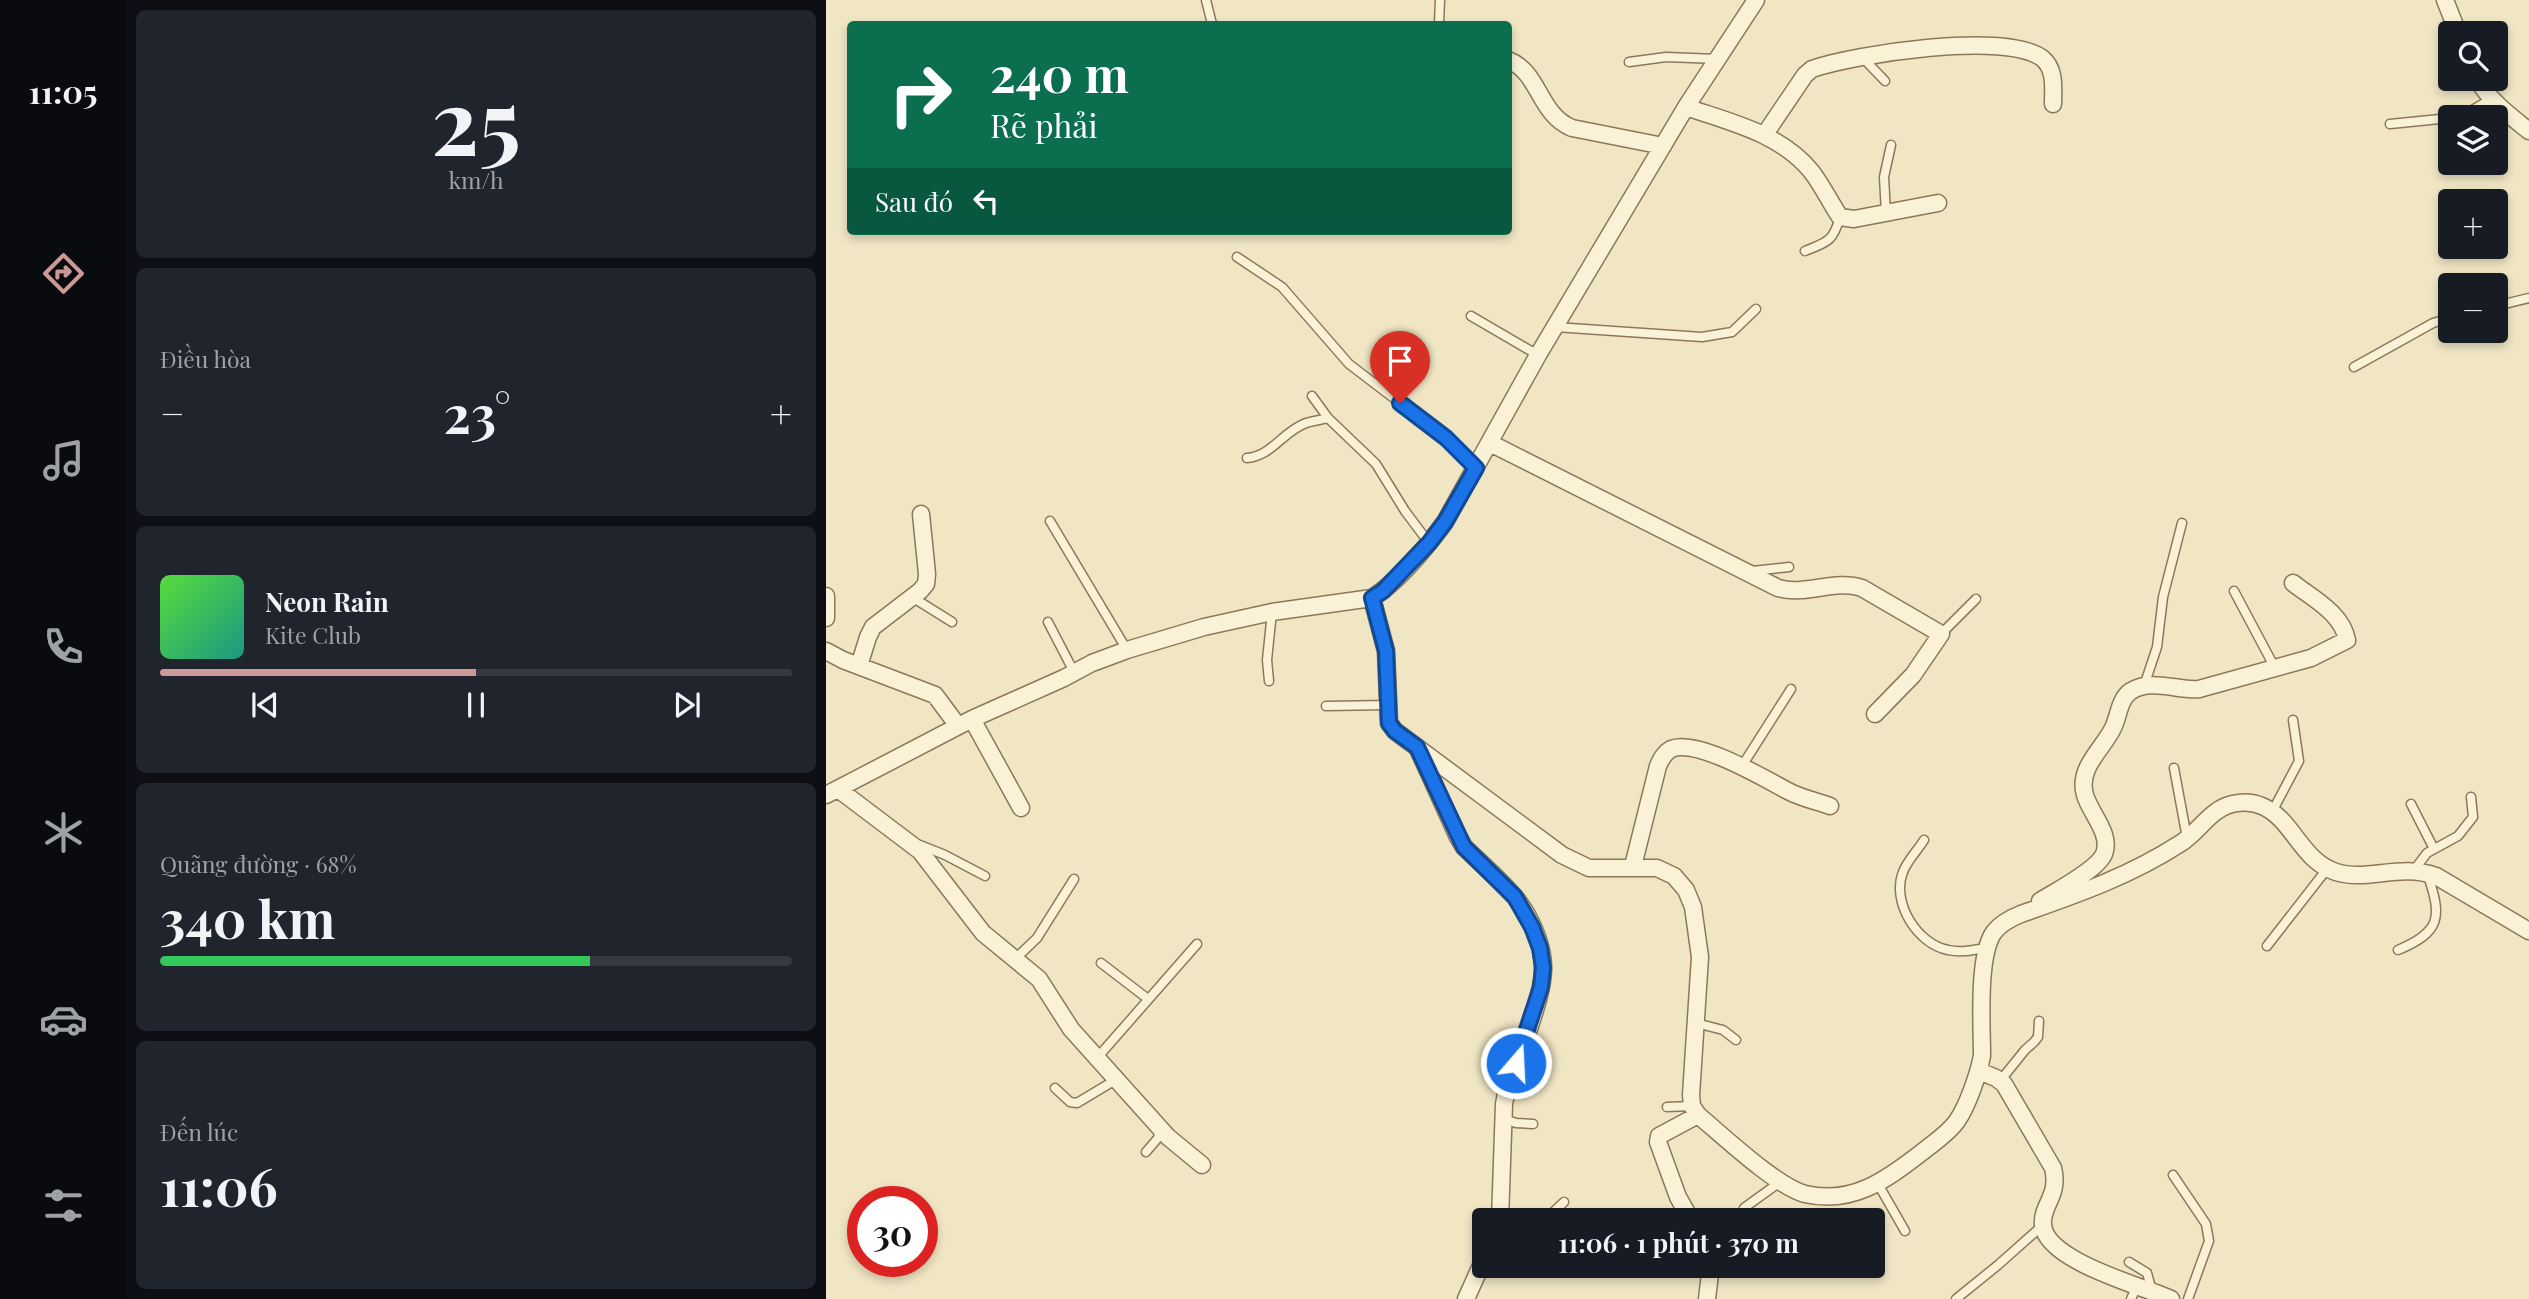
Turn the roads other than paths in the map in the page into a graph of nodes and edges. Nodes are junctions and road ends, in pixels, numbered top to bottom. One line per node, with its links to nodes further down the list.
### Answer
1 (1206, 0): 5 (lane)
2 (1440, 0): 6 (lane)
3 (1756, 0): 9 (street)
4 (2445, 0): 7 (street)
5 (1211, 21)
6 (1439, 21)
7 (2453, 21)
8 (1863, 58): 12 (lane); 15 (street); 21 (street)
9 (1717, 59): 11 (lane); 17 (street)
10 (1512, 61): 23 (street)
11 (1629, 62)
12 (1885, 81)
13 (2485, 91): 14 (street)
14 (2491, 99): 16 (lane); 20 (street)
15 (2053, 104)
16 (2481, 105)
17 (1686, 107): 21 (street); 23 (street)
18 (2438, 119): 19 (lane)
19 (2390, 124)
20 (2529, 131)
21 (1765, 134): 26 (street)
22 (1891, 145): 25 (lane)
23 (1663, 146): 34 (street)
24 (1938, 203): 25 (street)
25 (1886, 213): 26 (street)
26 (1840, 217): 27 (lane)
27 (1805, 251)
28 (1237, 257): 41 (lane)
29 (2529, 298): 30 (lane)
30 (2508, 303)
31 (1756, 309): 34 (lane)
32 (1471, 316): 35 (lane)
33 (2438, 322): 36 (lane)
34 (1555, 327): 35 (street)
35 (1538, 355): 39 (street)
36 (2354, 368)
37 (1312, 396): 38 (lane)
38 (1328, 418): 40 (lane); 45 (lane)
39 (1490, 443): 41 (street); 47 (street)
40 (1247, 458)
41 (1476, 468): 45 (street)
42 (921, 514): 51 (street)
43 (1050, 521): 59 (lane)
44 (2182, 523): 65 (lane)
45 (1429, 543): 52 (street)
46 (1789, 567): 47 (lane)
47 (1745, 572): 58 (street)
48 (2293, 583): 62 (street)
49 (2234, 591): 62 (lane)
50 (826, 596): 55 (street)
51 (912, 597): 56 (lane); 61 (street)
52 (1372, 598): 54 (street); 67 (street)
53 (1976, 599): 58 (lane)
54 (1272, 612): 59 (street); 64 (lane)
55 (826, 618)
56 (952, 622)
57 (1048, 622): 63 (lane)
58 (1941, 635): 69 (street)
59 (1127, 650): 63 (street)
60 (829, 655): 61 (street)
61 (859, 666): 71 (street)
62 (2275, 668): 65 (street)
63 (1074, 672): 71 (street)
64 (1269, 681)
65 (2144, 686): 90 (street)
66 (1791, 689): 73 (lane)
67 (1388, 705): 68 (lane); 72 (street)
68 (1326, 706)
69 (1875, 713)
70 (2293, 720): 80 (lane)
71 (965, 723): 75 (street); 79 (street)
72 (1417, 747): 85 (street); 109 (street)
73 (1742, 766): 78 (street); 85 (street)
74 (2174, 768): 81 (lane)
75 (832, 792): 83 (street)
76 (2471, 797): 84 (lane)
77 (2410, 804): 84 (lane)
78 (1830, 806)
79 (1021, 808)
80 (2272, 812): 81 (street); 86 (street)
81 (2187, 838): 90 (street)
82 (1924, 840): 94 (lane)
83 (908, 841): 88 (lane); 96 (street)
84 (2434, 849): 87 (lane)
85 (1633, 866): 100 (street)
86 (2327, 869): 87 (street); 93 (lane)
87 (2421, 872): 91 (street); 95 (lane)
88 (985, 876)
89 (1074, 879): 96 (lane)
90 (2021, 914): 94 (street)
91 (2529, 931)
92 (1197, 944): 98 (lane)
93 (2267, 946)
94 (1986, 948): 103 (street)
95 (2398, 950)
96 (1014, 960): 102 (street)
97 (1101, 963): 98 (lane)
98 (1148, 999): 102 (lane)
99 (2039, 1021): 105 (lane)
100 (1696, 1023): 101 (lane); 108 (street)
101 (1736, 1040)
102 (1097, 1058): 104 (street)
103 (1979, 1071): 105 (street); 116 (street)
104 (1117, 1079): 106 (lane); 111 (street)
105 (2000, 1081): 122 (street)
106 (1055, 1088)
107 (1667, 1107): 108 (lane)
108 (1695, 1111): 115 (street); 120 (street)
109 (1504, 1119): 110 (lane); 118 (street)
110 (1532, 1124)
111 (1161, 1127): 112 (lane); 113 (street)
112 (1146, 1152)
113 (1202, 1165)
114 (2173, 1175): 132 (lane)
115 (1780, 1182): 116 (street); 121 (lane)
116 (1878, 1184): 123 (lane)
117 (1564, 1202): 119 (lane)
118 (1500, 1208)
119 (1558, 1208)
120 (1684, 1208)
121 (1744, 1208)
122 (2043, 1225): 127 (street); 130 (lane)
123 (1905, 1231)
124 (2129, 1262): 127 (lane)
125 (1475, 1278): 128 (street)
126 (1709, 1278): 129 (street)
127 (2140, 1292): 131 (street)
128 (1466, 1299)
129 (1707, 1299)
130 (1956, 1299)
131 (2171, 1299)
132 (2188, 1299)

